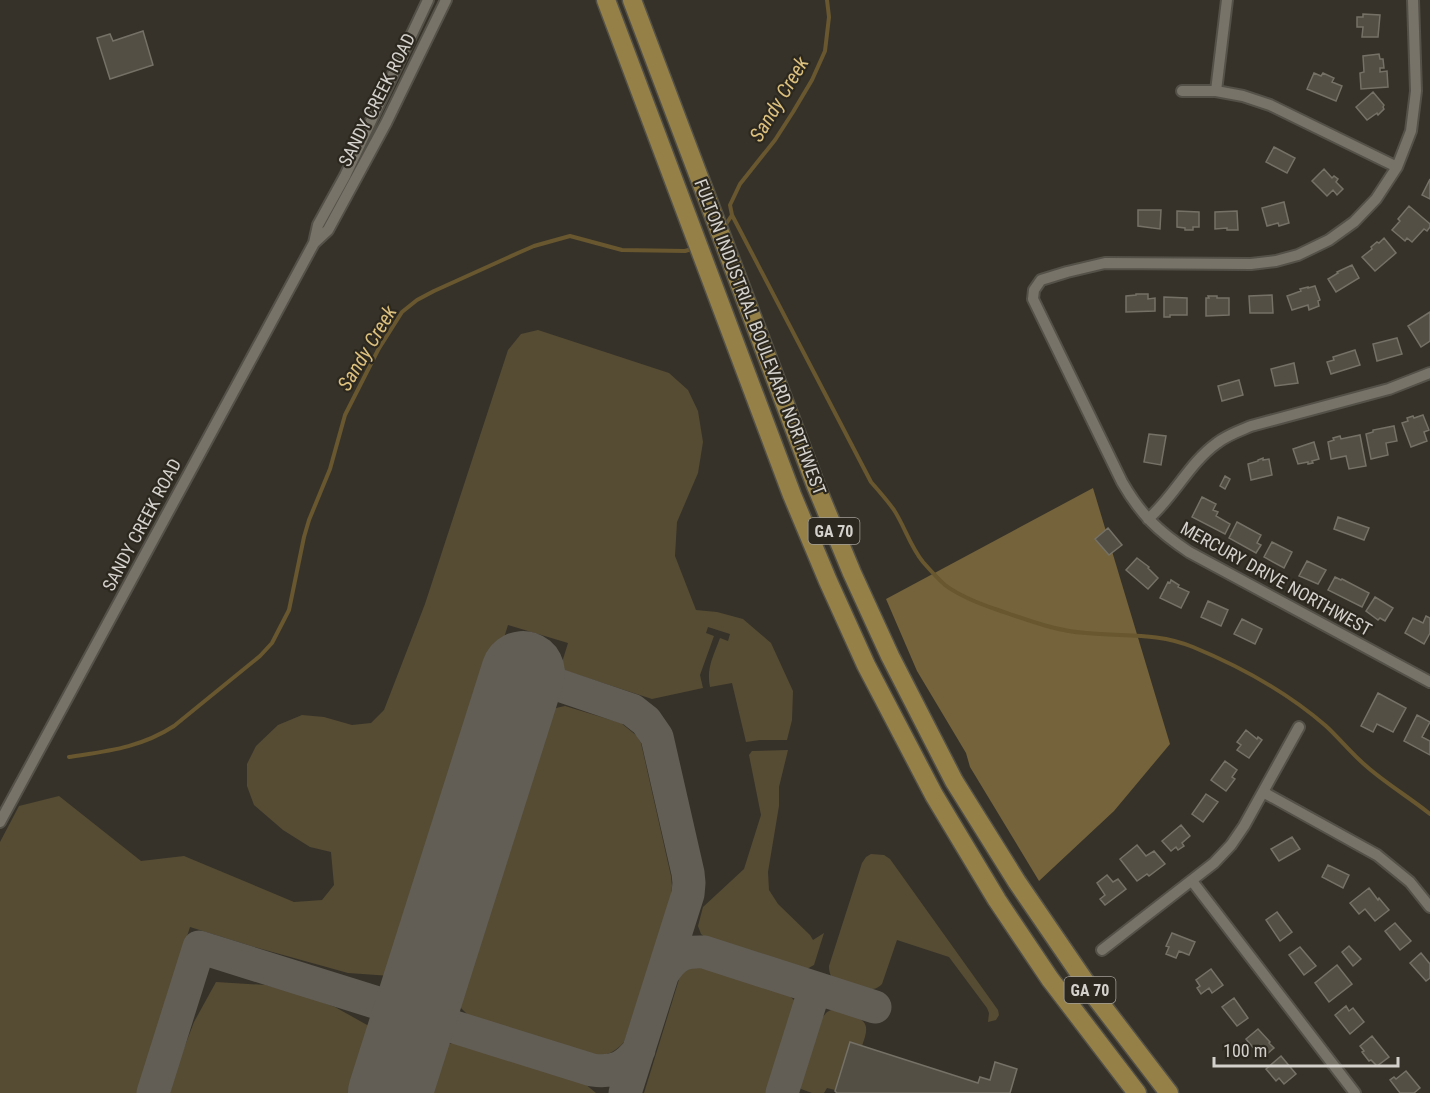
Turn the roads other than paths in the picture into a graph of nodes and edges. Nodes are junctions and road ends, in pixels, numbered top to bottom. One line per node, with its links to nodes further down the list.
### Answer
1 (428, 0): 10 (street, SANDY CREEK ROAD)
2 (446, 0): 10 (street, SANDY CREEK ROAD)
3 (606, 0): 20 (main road, FULTON INDUSTRIAL BOULEVARD NORTHWEST / GA 70)
4 (632, 0): 21 (main road, FULTON INDUSTRIAL BOULEVARD NORTHWEST / GA 70)
5 (1227, 0): 8 (street)
6 (1413, 0): 9 (street)
7 (1182, 91): 8 (street)
8 (1216, 91): 9 (street)
9 (1397, 167): 12 (street, MERCURY DRIVE NORTHWEST)
10 (314, 243): 16 (street, SANDY CREEK ROAD)
11 (1430, 373): 12 (street)
12 (1148, 519): 13 (street, MERCURY DRIVE NORTHWEST)
13 (1430, 682)
14 (1299, 727): 15 (street)
15 (1263, 792): 17 (street); 18 (street)
16 (0, 822)
17 (1192, 881): 19 (street); 22 (street)
18 (1430, 907)
19 (1102, 950)
20 (1137, 1093)
21 (1169, 1093)
22 (1355, 1093)

